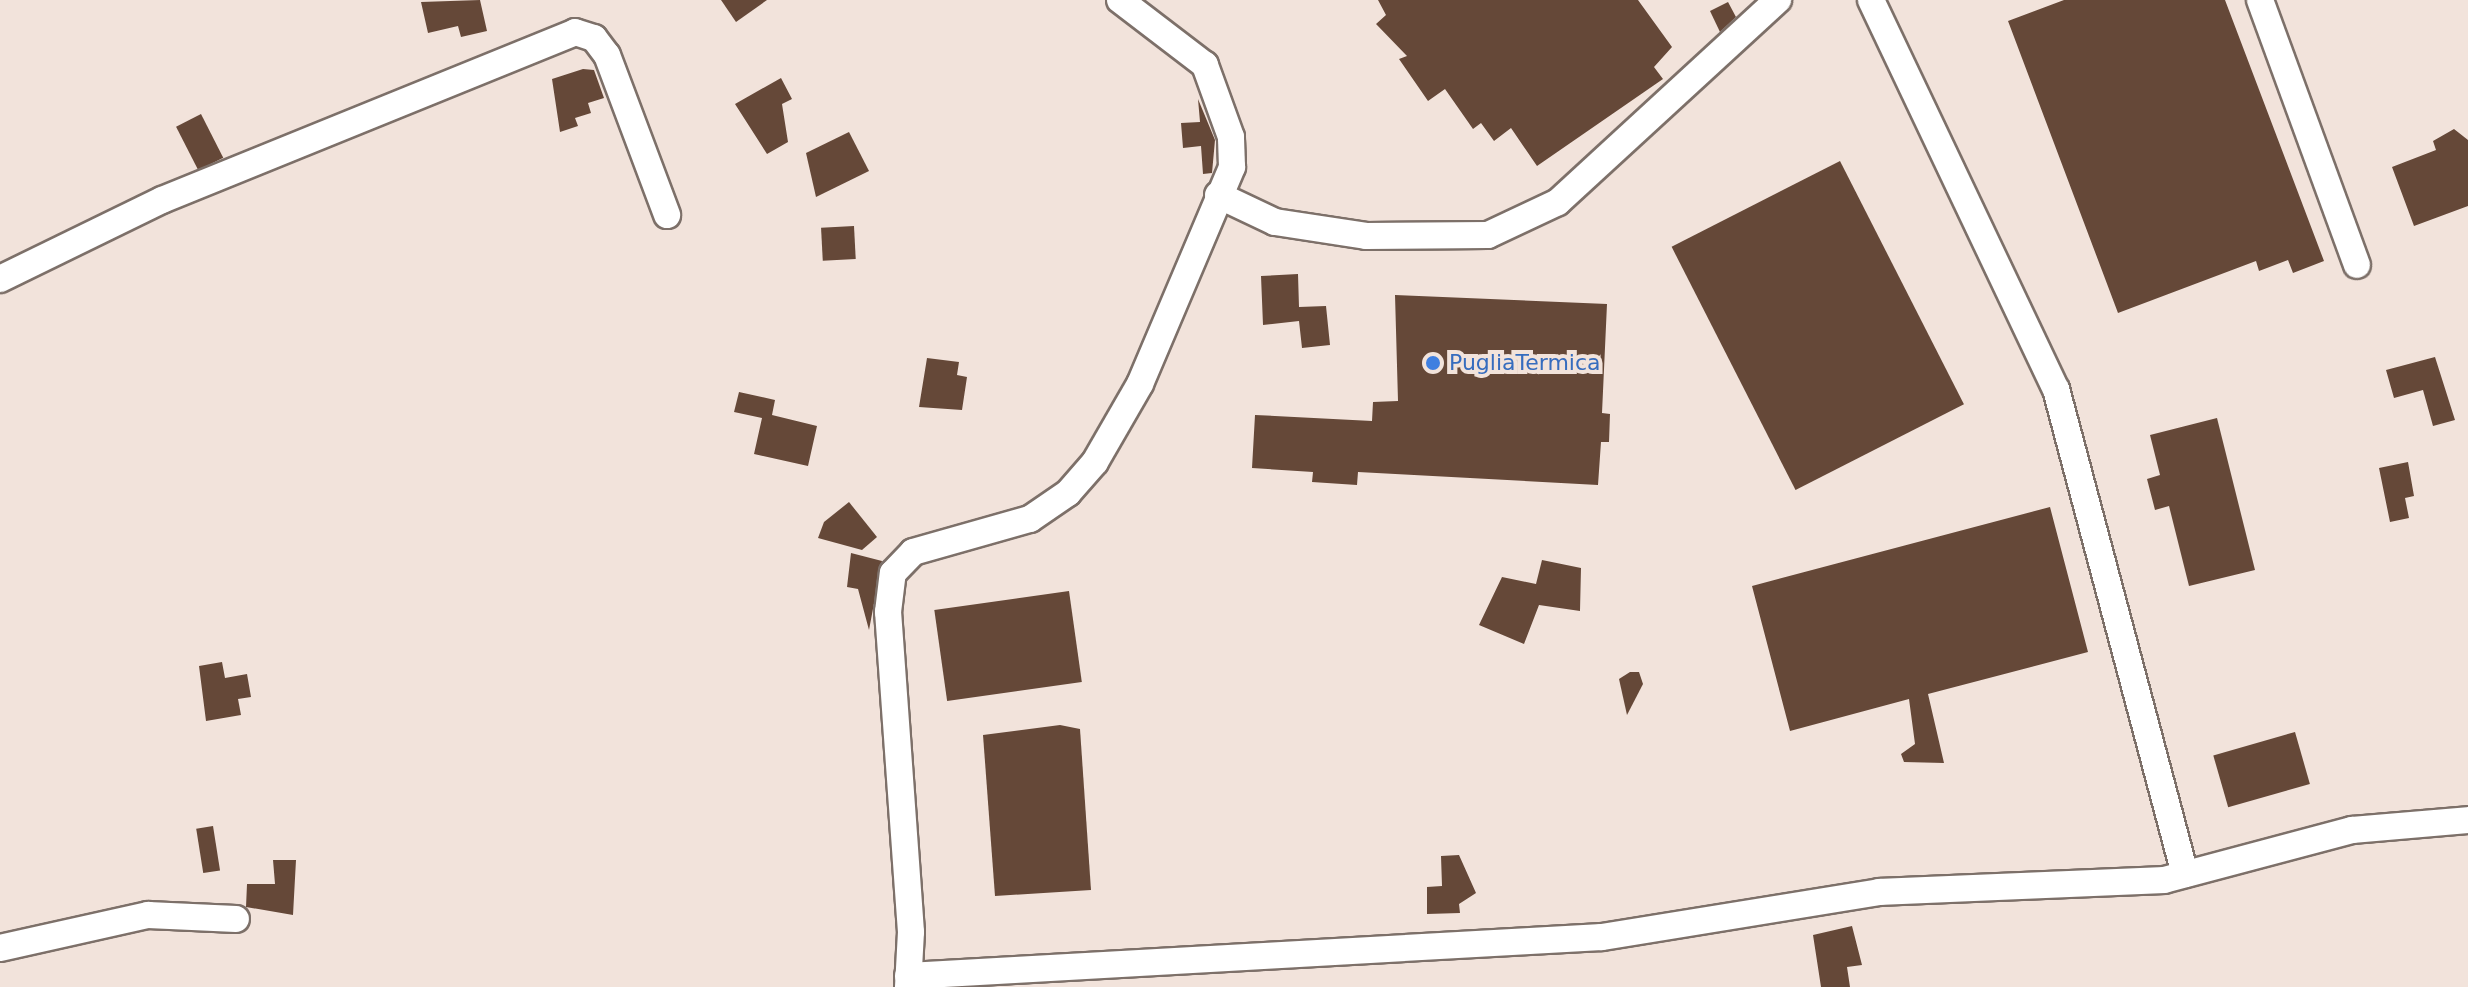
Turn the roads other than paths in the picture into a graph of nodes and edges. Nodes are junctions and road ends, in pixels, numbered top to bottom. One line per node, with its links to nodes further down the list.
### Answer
1 (1120, 0): 5 (street)
2 (1778, 0): 5 (street)
3 (1871, 0): 10 (street)
4 (2260, 0): 7 (street)
5 (1218, 195): 13 (street)
6 (667, 215): 8 (street)
7 (2357, 265)
8 (0, 279)
9 (2468, 820): 10 (street)
10 (2185, 874): 13 (street)
11 (236, 919): 12 (street)
12 (0, 948)
13 (908, 982)

